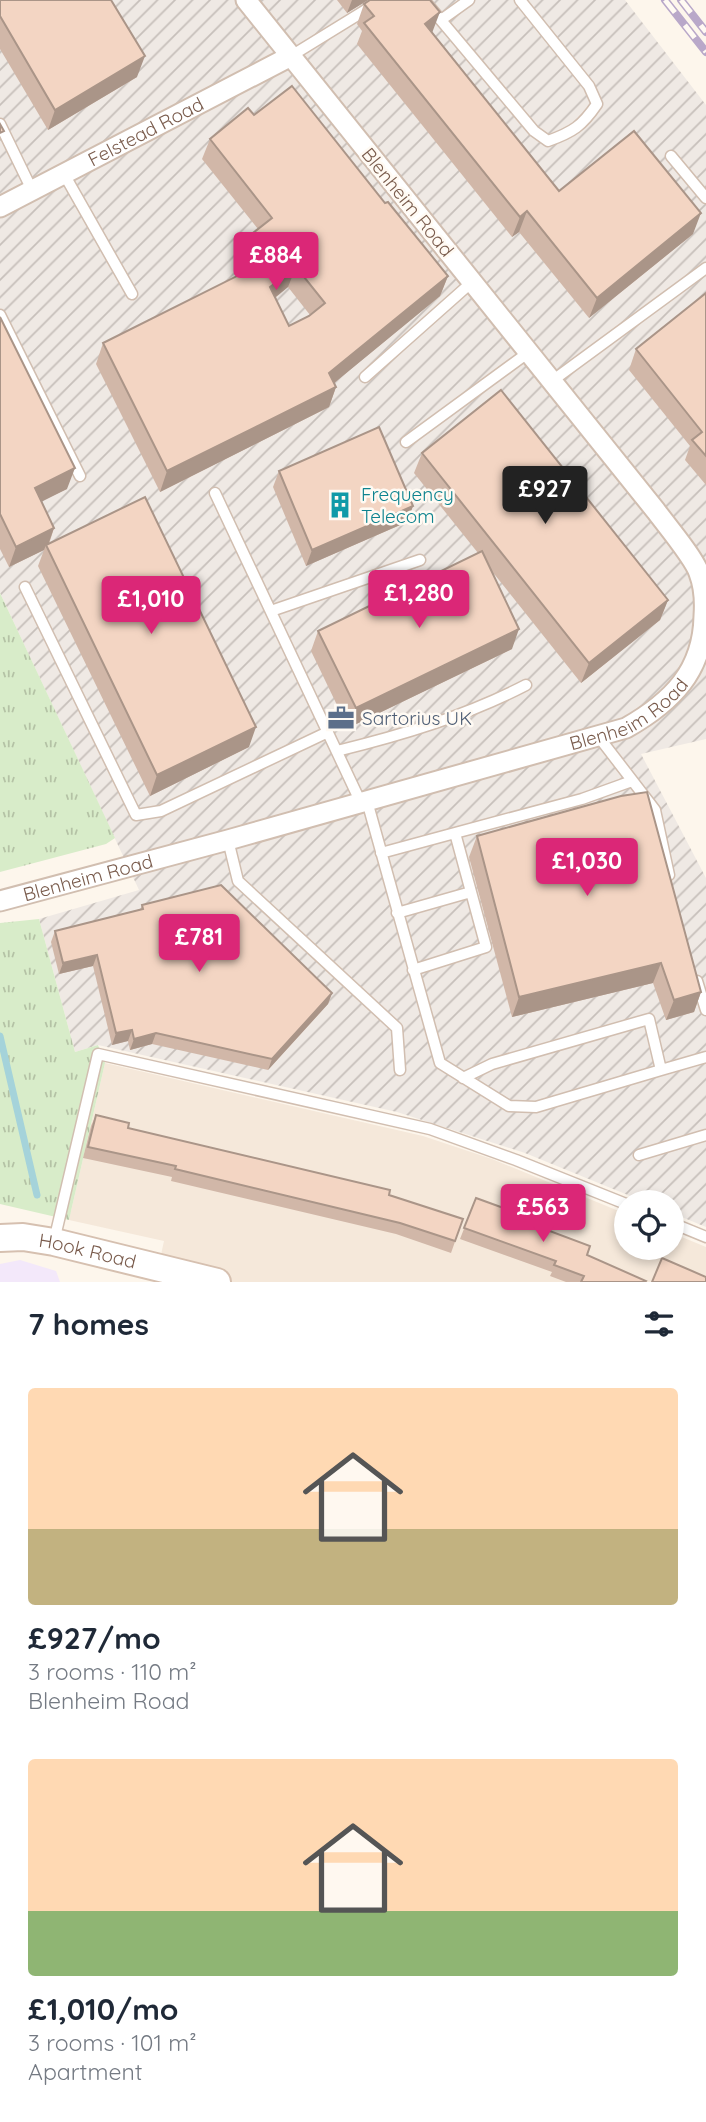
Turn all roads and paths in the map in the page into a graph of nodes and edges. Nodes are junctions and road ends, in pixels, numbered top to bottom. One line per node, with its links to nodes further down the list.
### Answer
1 (246, 0): 7 (street, Blenheim Road)
2 (382, 0): 7 (lane)
3 (424, 0): 6 (lane)
4 (469, 0): 6 (lane)
5 (520, 0): 6 (lane)
6 (441, 20)
7 (291, 56): 10 (street, Felstead Road); 15 (street, Blenheim Road)
8 (0, 124): 11 (lane)
9 (671, 156): 12 (lane)
10 (64, 174): 11 (street, Felstead Road); 16 (lane)
11 (32, 190): 13 (street, Felstead Road)
12 (706, 198)
13 (0, 207)
14 (706, 268): 20 (lane)
15 (472, 282): 18 (street, Blenheim Road); 19 (lane)
16 (132, 294)
17 (0, 315): 22 (lane)
18 (529, 352): 20 (street, Blenheim Road); 21 (lane)
19 (365, 377)
20 (552, 381): 26 (street, Blenheim Road)
21 (405, 442)
22 (80, 476)
23 (215, 493): 27 (lane)
24 (420, 560): 27 (lane)
25 (25, 587): 29 (lane)
26 (704, 587): 30 (street, Blenheim Road)
27 (271, 611): 29 (lane)
28 (526, 685): 31 (lane)
29 (328, 732): 31 (lane)
30 (598, 735): 32 (lane); 33 (street, Blenheim Road)
31 (337, 751): 33 (lane)
32 (632, 781): 34 (lane); 37 (lane)
33 (364, 802): 35 (street, Blenheim Road); 36 (lane)
34 (456, 833): 36 (lane); 38 (lane)
35 (228, 840): 39 (street, Blenheim Road); 45 (lane)
36 (381, 853): 40 (lane)
37 (671, 884)
38 (471, 892): 40 (lane); 41 (lane)
39 (0, 901)
40 (397, 912): 41 (lane)
41 (413, 970): 47 (lane)
42 (695, 972): 43 (lane)
43 (706, 1010)
44 (706, 1057): 46 (lane)
45 (400, 1070)
46 (661, 1070): 47 (lane); 47 (lane)
47 (463, 1078)
48 (706, 1135): 49 (lane)
49 (639, 1155)
50 (614, 1199): 54 (lane)
51 (684, 1228): 52 (lane)
52 (706, 1237)
53 (0, 1238): 54 (main road, Hook Road)
54 (54, 1242): 55 (main road, Hook Road)
55 (141, 1273): 56 (main road, Hook Road)
56 (217, 1282)

